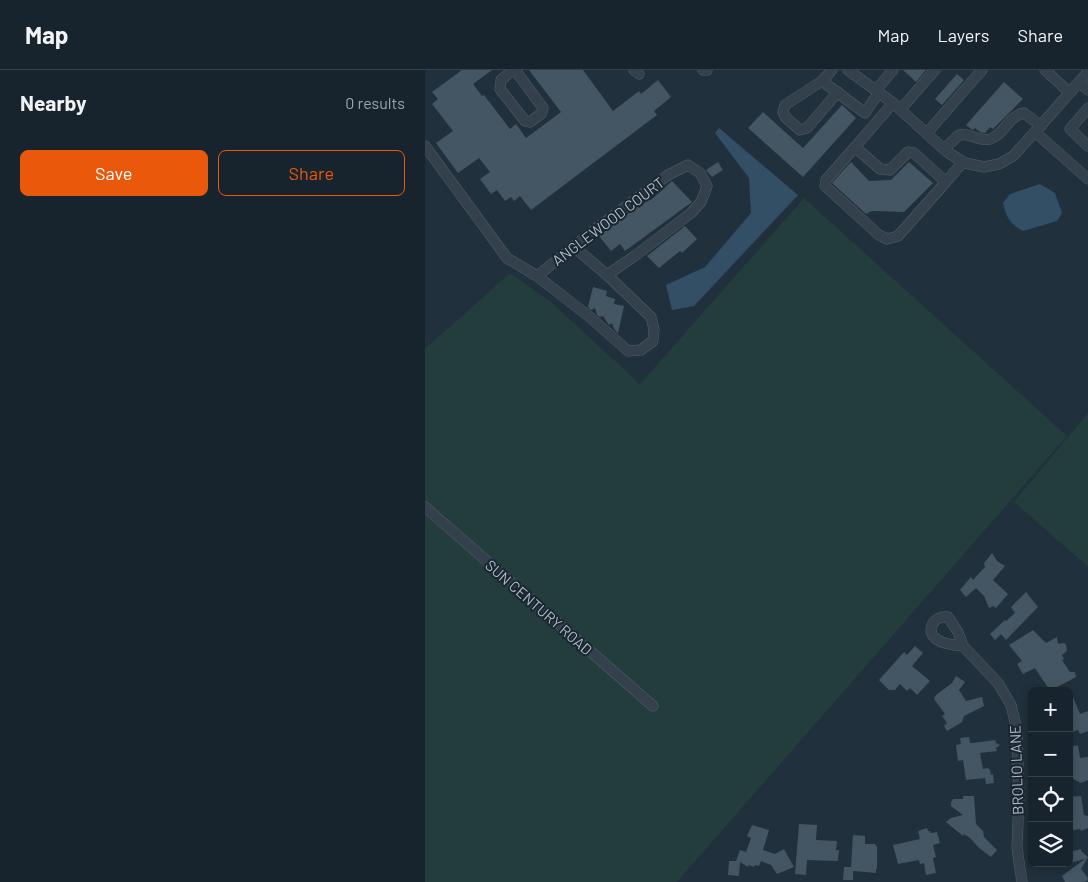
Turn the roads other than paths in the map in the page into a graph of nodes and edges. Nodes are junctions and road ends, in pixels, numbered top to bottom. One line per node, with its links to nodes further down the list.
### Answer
1 (514, 70): 1 (street)
2 (703, 70): 3 (street)
3 (707, 70)
4 (832, 70): 11 (street)
5 (848, 70): 14 (street)
6 (893, 70): 14 (street)
7 (935, 70): 17 (street)
8 (983, 70): 20 (street)
9 (1045, 70): 16 (street)
10 (1088, 72): 12 (street)
11 (822, 81): 15 (street); 15 (street)
12 (1079, 82): 13 (street); 16 (street)
13 (1088, 90)
14 (878, 91): 15 (street); 17 (street)
15 (837, 92)
16 (1070, 93): 19 (street)
17 (897, 106): 20 (street); 23 (street)
18 (1088, 108): 22 (street)
19 (1038, 129): 24 (street); 25 (street); 27 (street)
20 (927, 133): 24 (street)
21 (425, 146): 30 (street, ANGLEWOOD COURT)
22 (1088, 146)
23 (855, 147): 28 (street); 28 (street)
24 (944, 149): 25 (street)
25 (963, 162): 28 (street)
26 (1088, 164): 27 (street)
27 (1084, 176)
28 (946, 182)
29 (573, 246): 30 (street, ANGLEWOOD COURT); 31 (street); 31 (street, ANGLEWOOD COURT)
30 (537, 276): 31 (street)
31 (607, 276)
32 (425, 507): 34 (street, SUN CENTURY ROAD)
33 (963, 646): 35 (street, BROLIO LANE)
34 (653, 706)
35 (1021, 882)

